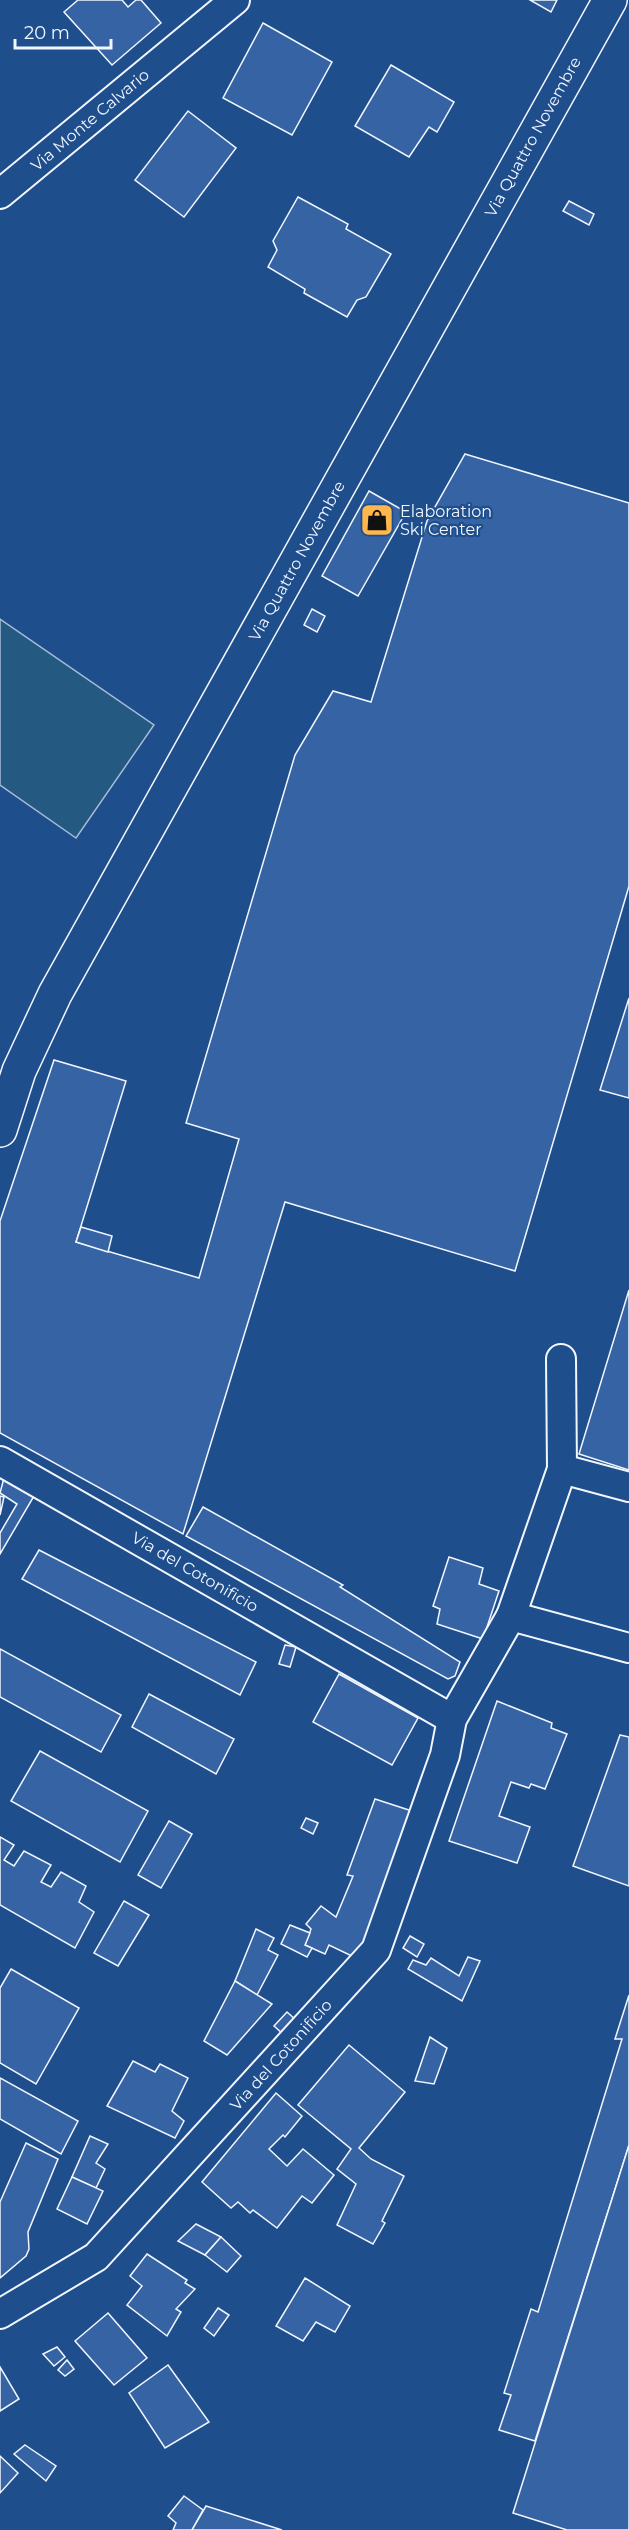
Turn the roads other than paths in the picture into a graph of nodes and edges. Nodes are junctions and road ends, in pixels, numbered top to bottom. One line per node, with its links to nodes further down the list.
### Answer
1 (235, 0): 3 (street, Via Monte Calvario)
2 (610, 0): 4 (main road, Via Quattro Novembre)
3 (0, 194)
4 (0, 1130)
5 (561, 1359): 7 (street, Via del Cotonificio)
6 (0, 1461): 11 (street, Via del Cotonificio)
7 (562, 1469): 8 (street); 9 (street, Via del Cotonificio)
8 (629, 1487)
9 (511, 1616): 10 (street); 11 (street, Via del Cotonificio)
10 (629, 1647)
11 (452, 1719): 12 (street, Via del Cotonificio)
12 (0, 2314)

